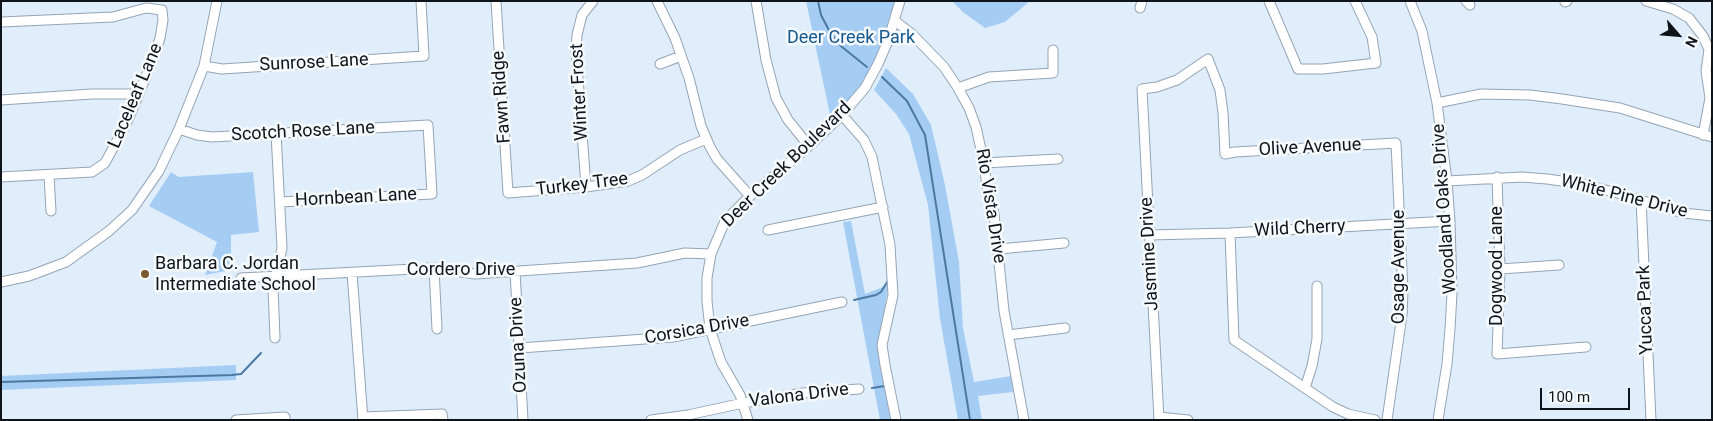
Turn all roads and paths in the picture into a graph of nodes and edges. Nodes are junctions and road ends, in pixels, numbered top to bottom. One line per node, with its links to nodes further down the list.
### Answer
1 (217, 1): 17 (street)
2 (421, 1): 17 (street, Sunrose Lane)
3 (496, 1): 37 (street, Fawn Ridge)
4 (594, 1): 36 (street, Winter Frost)
5 (658, 1): 15 (street)
6 (756, 1): 28 (street)
7 (900, 1): 13 (street, Deer Creek Boulevard)
8 (1268, 1): 9 (street)
9 (1355, 1)
10 (1410, 1): 21 (street, Woodland Oaks Drive)
11 (1646, 1): 25 (street)
12 (1, 22): 19 (street, Laceleaf Lane)
13 (895, 22): 18 (street, Rio Vista Drive); 22 (street, Deer Creek Boulevard)
14 (1053, 50): 18 (street)
15 (681, 56): 16 (street); 26 (street)
16 (660, 64)
17 (204, 66): 23 (street)
18 (958, 88): 31 (street, Rio Vista Drive)
19 (138, 94): 20 (street); 32 (street, Laceleaf Lane)
20 (1, 100)
21 (1437, 103): 25 (street); 35 (street, Woodland Oaks Drive)
22 (842, 115): 28 (street, Deer Creek Boulevard); 42 (street)
23 (179, 129): 24 (street, Scotch Rose Lane); 60 (street)
24 (276, 133): 38 (street, Scotch Rose Lane); 41 (street)
25 (1707, 136)
26 (706, 139): 36 (street, Turkey Tree); 39 (street)
27 (1396, 143): 29 (street, Olive Avenue); 46 (street, Osage Avenue)
28 (809, 146): 39 (street, Deer Creek Boulevard)
29 (1224, 154): 49 (street, Jasmine Drive)
30 (1058, 159): 31 (street)
31 (984, 163): 51 (street, Rio Vista Drive)
32 (49, 175): 34 (street, Laceleaf Lane); 43 (street)
33 (1497, 177): 35 (street, White Pine Drive); 40 (street, White Pine Drive); 55 (street, Dogwood Lane)
34 (1, 178)
35 (1447, 182): 45 (street, Woodland Oaks Drive)
36 (586, 187): 37 (street, Turkey Tree)
37 (508, 193)
38 (432, 194): 41 (street, Hornbean Lane)
39 (750, 196): 52 (street, Deer Creek Boulevard)
40 (1641, 200): 44 (street, White Pine Drive); 87 (street, Yucca Park)
41 (280, 202): 58 (street)
42 (883, 207): 47 (street); 81 (street)
43 (51, 212)
44 (1712, 216)
45 (1450, 221): 46 (street, Wild Cherry); 86 (street, Woodland Oaks Drive)
46 (1400, 224): 48 (street, Wild Cherry); 85 (street, Osage Avenue)
47 (768, 230)
48 (1230, 233): 49 (street, Wild Cherry); 70 (street)
49 (1149, 235): 76 (street, Jasmine Drive)
50 (1064, 243): 51 (street)
51 (999, 249): 66 (street, Rio Vista Drive)
52 (710, 254): 56 (street, Cordero Drive); 65 (street, Deer Creek Boulevard)
53 (1558, 265): 55 (street)
54 (434, 268): 56 (street, Cordero Drive); 57 (street, Cordero Drive); 64 (street)
55 (1500, 269): 68 (street, Dogwood Lane)
56 (515, 271): 69 (street, Ozuna Drive)
57 (352, 273): 58 (street, Cordero Drive); 75 (street)
58 (275, 277): 59 (street, Cordero Drive); 67 (street)
59 (241, 278)
60 (1, 282)
61 (1317, 286): 70 (street)
62 (842, 302): 65 (street, Corsica Drive)
63 (1065, 328): 66 (street)
64 (437, 329)
65 (710, 329): 69 (street, Corsica Drive); 72 (street, Deer Creek Boulevard)
66 (1008, 334): 82 (street, Rio Vista Drive)
67 (275, 338)
68 (1586, 347)
69 (520, 348): 78 (street, Ozuna Drive)
70 (1305, 388): 84 (street)
71 (859, 389): 72 (street, Valona Drive)
72 (743, 403): 79 (street, Valona Drive); 80 (street, Deer Creek Boulevard)
73 (442, 417): 75 (street)
74 (285, 418): 77 (street)
75 (363, 418)
76 (1159, 418): 83 (street)
77 (236, 420)
78 (523, 420)
79 (651, 420)
80 (748, 420)
81 (896, 420)
82 (1024, 420)
83 (1188, 420)
84 (1375, 420)
85 (1387, 420)
86 (1438, 420)
87 (1650, 420)

